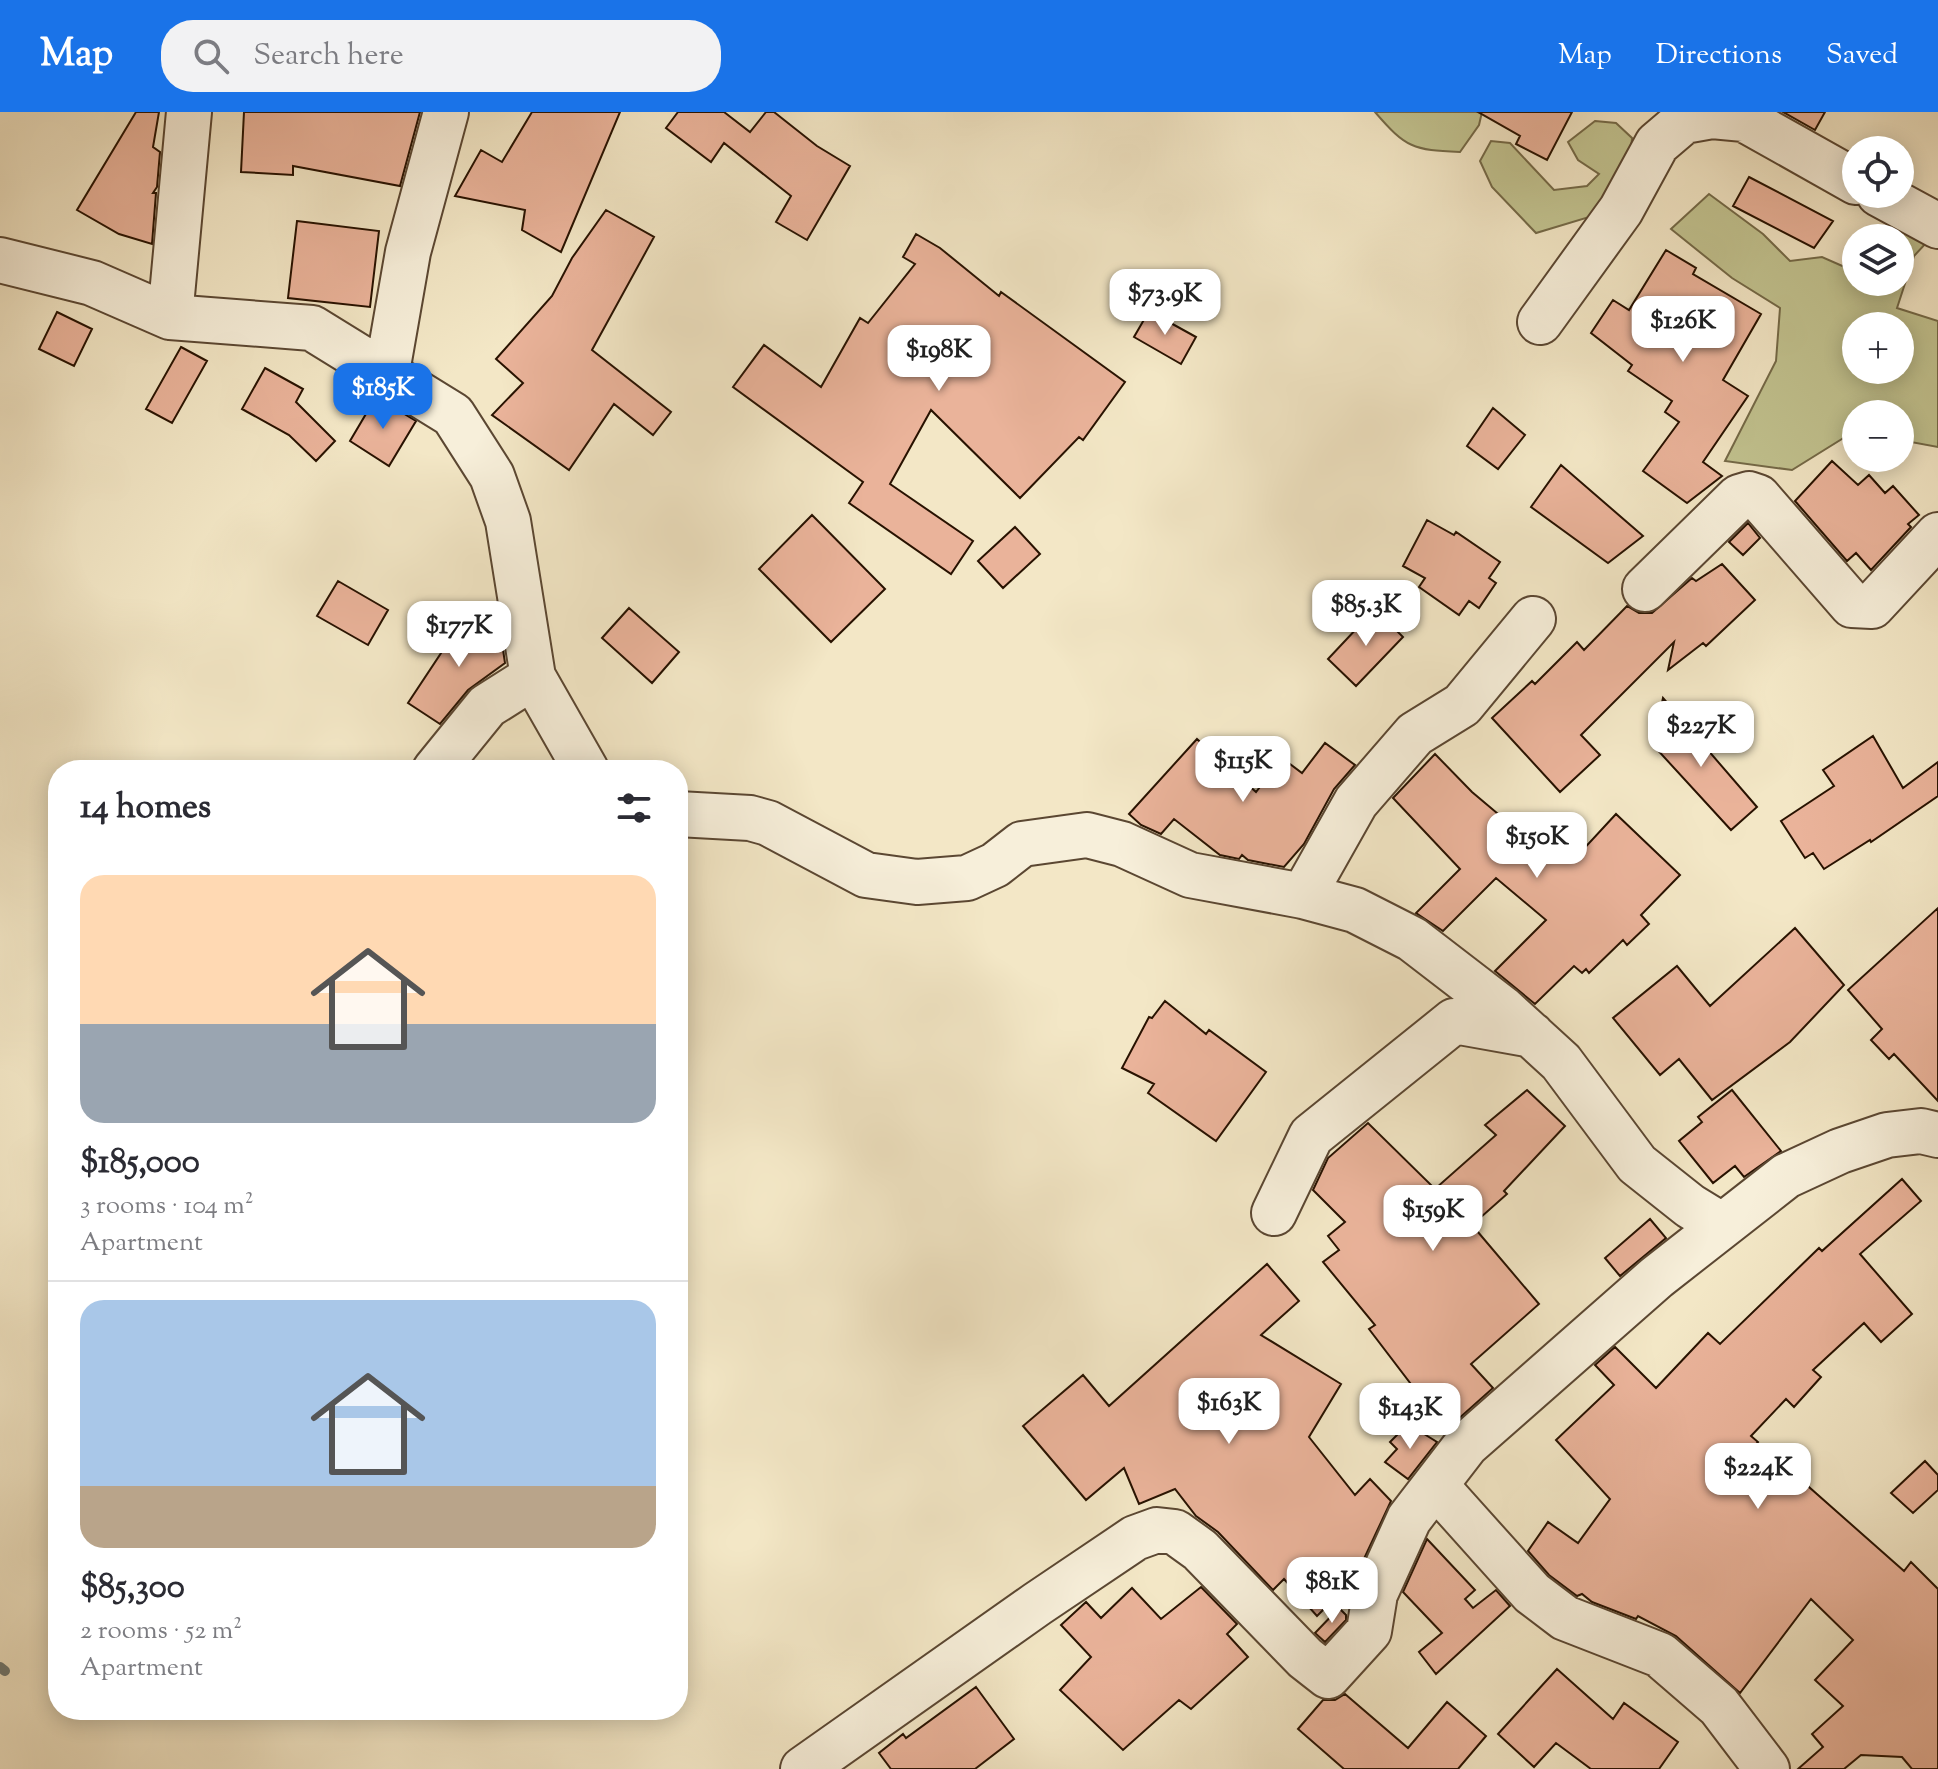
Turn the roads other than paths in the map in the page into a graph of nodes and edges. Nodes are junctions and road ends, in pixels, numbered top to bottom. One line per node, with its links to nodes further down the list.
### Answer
1 (189, 112): 7 (street)
2 (446, 112): 9 (street)
3 (1842, 174): 8 (street)
4 (1905, 208): 5 (street)
5 (1938, 226)
6 (0, 260): 7 (street)
7 (170, 317): 9 (street)
8 (1540, 322)
9 (387, 372): 13 (street)
10 (1938, 535): 11 (street)
11 (1645, 589)
12 (1533, 619): 17 (street)
13 (533, 677): 14 (street); 15 (street)
14 (443, 760)
15 (580, 760)
16 (688, 815): 17 (street)
17 (1303, 896): 18 (street)
18 (1532, 1035): 20 (street); 21 (street)
19 (1938, 1135): 21 (street)
20 (1274, 1213)
21 (1721, 1225): 22 (street)
22 (1436, 1486): 23 (street); 24 (street)
23 (803, 1769)
24 (1767, 1769)

